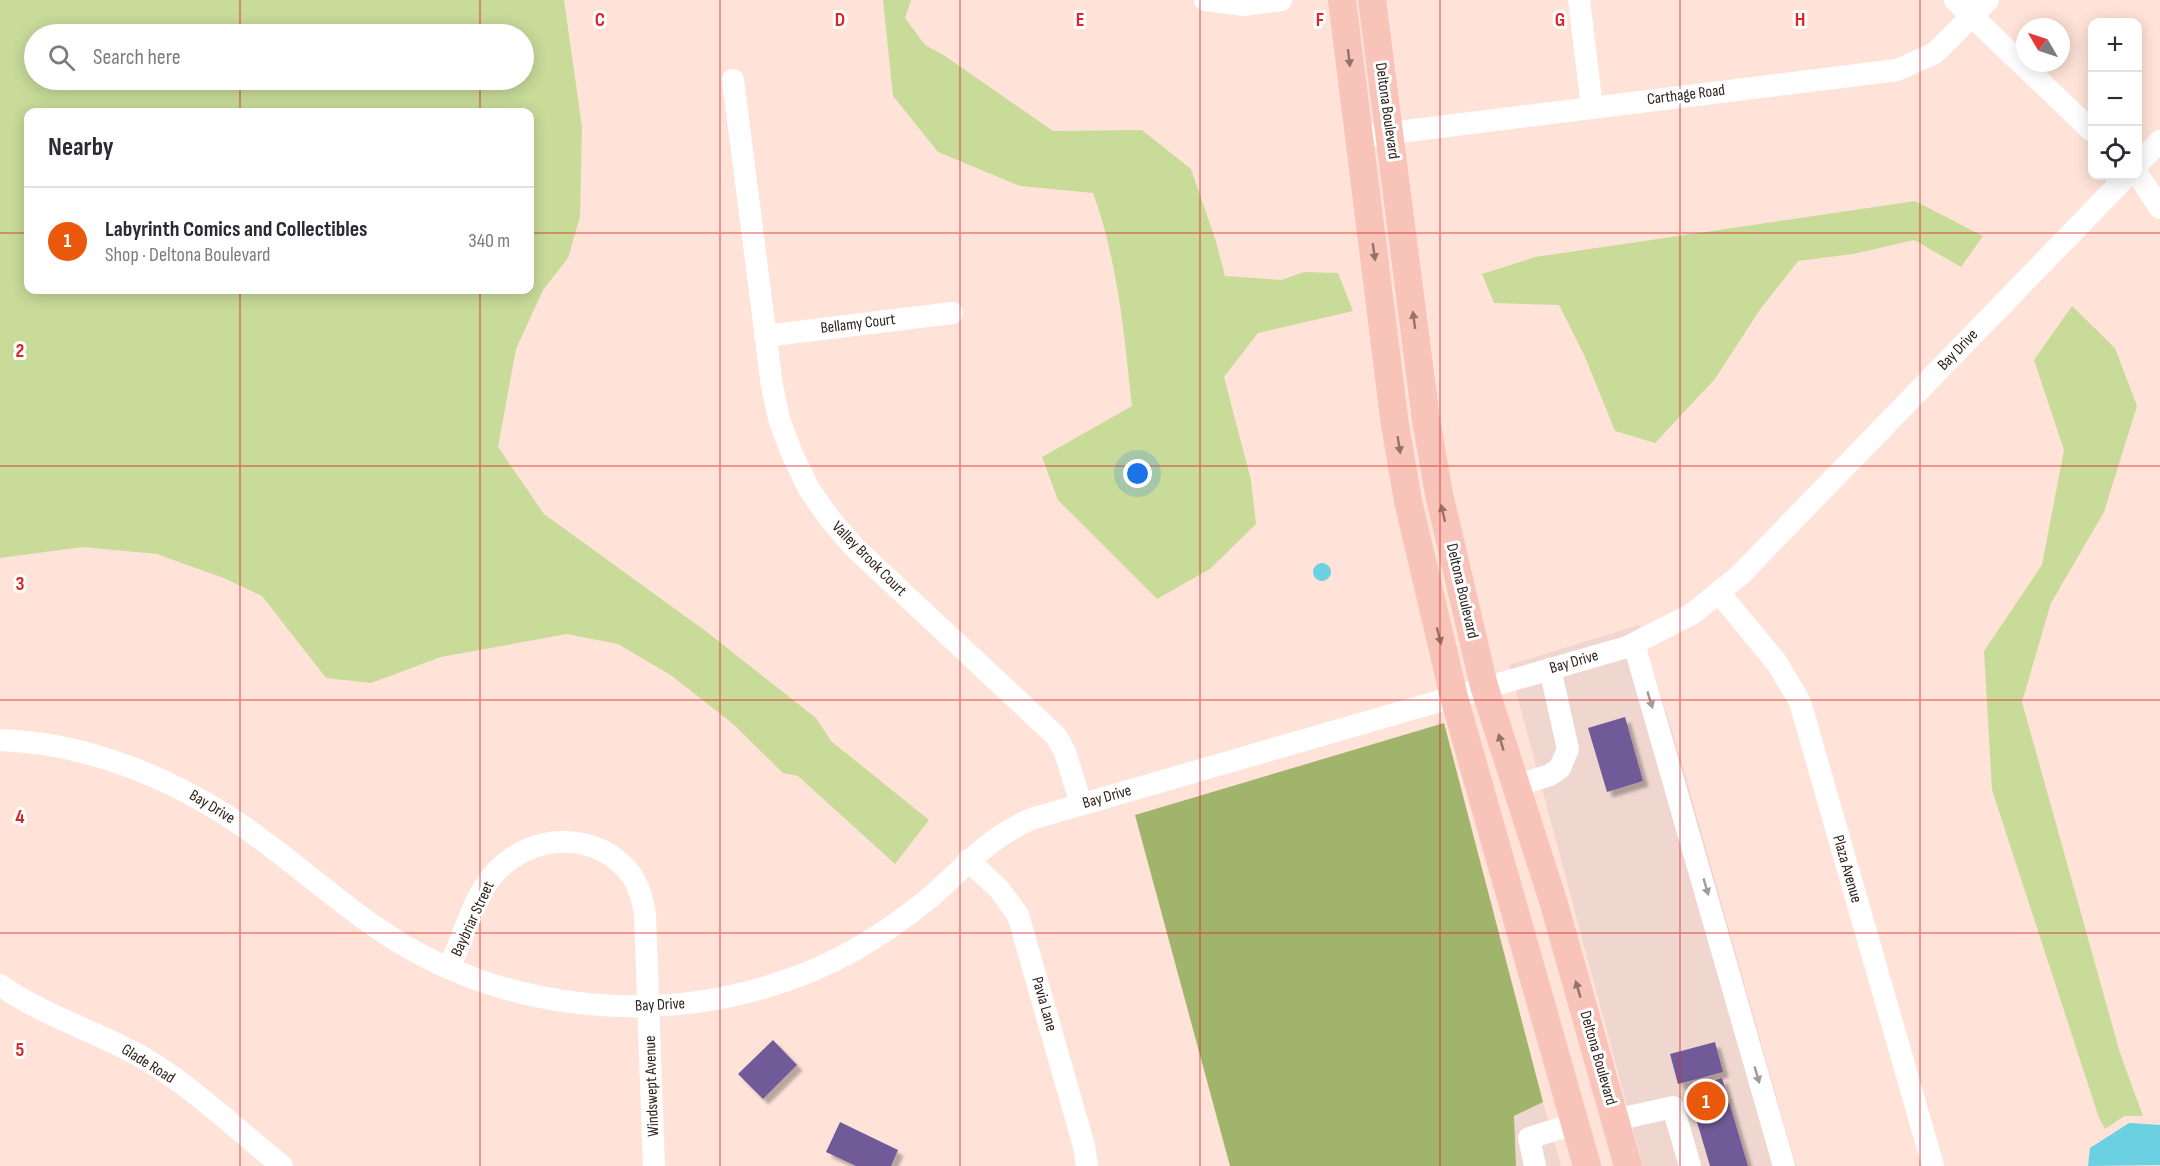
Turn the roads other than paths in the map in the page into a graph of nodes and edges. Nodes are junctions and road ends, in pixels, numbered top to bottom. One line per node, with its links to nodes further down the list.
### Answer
1 (1205, 0): 2 (street)
2 (1281, 0)
3 (1342, 0): 13 (main road, Deltona Boulevard, one-way to 13)
4 (1372, 0): 12 (main road, Deltona Boulevard)
5 (1579, 0): 10 (street)
6 (1955, 0): 8 (street)
7 (1988, 0): 8 (street, Carthage Road)
8 (1972, 17): 10 (street, Carthage Road); 11 (street)
9 (733, 80): 20 (street, Valley Brook Court)
10 (1592, 107): 12 (street, Carthage Road)
11 (2088, 127)
12 (1391, 133): 13 (street, Carthage Road); 24 (main road, Deltona Boulevard, one-way to 12)
13 (1359, 137): 25 (main road, Deltona Boulevard, one-way to 25)
14 (2160, 141): 15 (street)
15 (2142, 160)
16 (2123, 180): 21 (street, Bay Drive)
17 (2141, 180): 18 (street)
18 (2160, 208)
19 (952, 312): 20 (street, Bellamy Court)
20 (765, 336): 28 (street, Valley Brook Court)
21 (1720, 594): 22 (street, Bay Drive); 43 (street, Plaza Avenue)
22 (1634, 644): 23 (street, Bay Drive); 42 (street, one-way to 42)
23 (1550, 669): 24 (street, Bay Drive); 27 (street)
24 (1484, 686): 25 (street, Bay Drive); 27 (main road, Deltona Boulevard, one-way to 24)
25 (1454, 697): 28 (street, Bay Drive); 34 (main road, Deltona Boulevard)
26 (0, 740): 30 (street, Bay Drive)
27 (1515, 786): 33 (main road, Deltona Boulevard, one-way to 27)
28 (1081, 804): 29 (street, Bay Drive)
29 (968, 860): 32 (street, Bay Drive); 37 (street, Pavia Lane)
30 (449, 968): 32 (street, Bay Drive); 32 (street, Baybriar Street)
31 (0, 985): 35 (street, Glade Road)
32 (649, 1007): 36 (street, Windswept Avenue)
33 (1613, 1113): 34 (main road); 40 (main road, Deltona Boulevard); 41 (street)
34 (1573, 1120): 38 (street); 39 (main road, Deltona Boulevard)
35 (282, 1166)
36 (654, 1166)
37 (1087, 1166)
38 (1535, 1166)
39 (1587, 1166)
40 (1628, 1166)
41 (1690, 1166)
42 (1784, 1166)
43 (1933, 1166)

